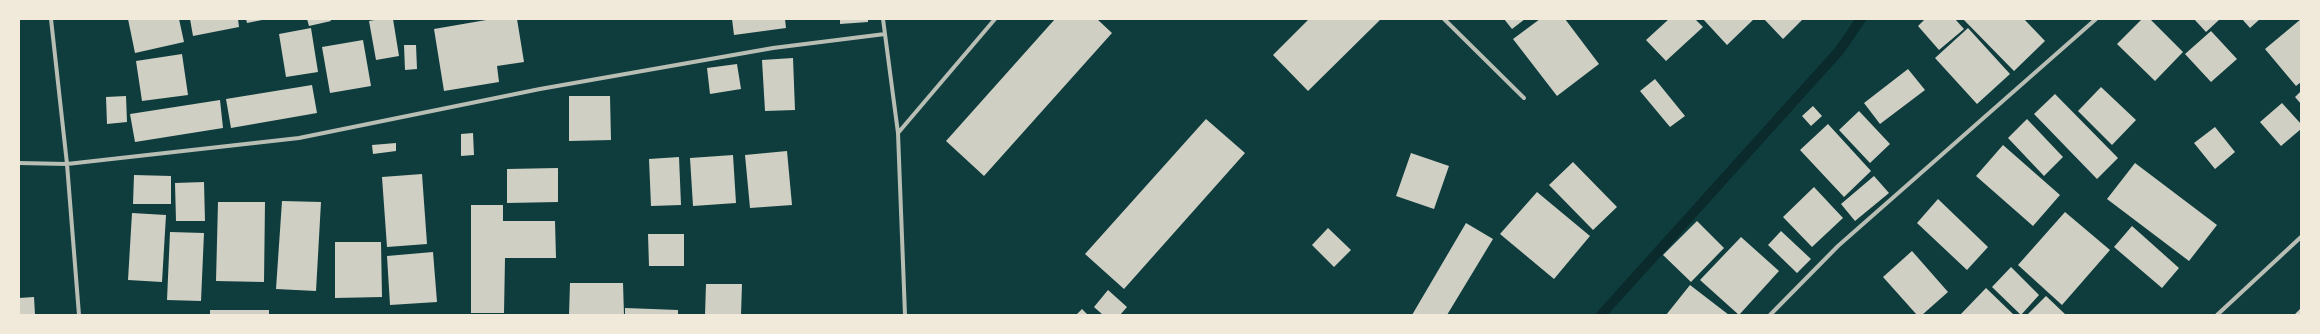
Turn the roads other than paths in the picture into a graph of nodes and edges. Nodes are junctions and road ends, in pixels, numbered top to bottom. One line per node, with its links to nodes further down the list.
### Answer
1 (51, 19): 10 (street)
2 (883, 19): 6 (street)
3 (995, 19): 8 (street)
4 (2096, 19): 14 (street)
5 (1447, 20): 7 (street)
6 (885, 34): 8 (street); 10 (street)
7 (1524, 98)
8 (898, 133): 13 (street)
9 (19, 163): 10 (street)
10 (67, 164): 12 (street)
11 (2301, 237): 15 (street)
12 (79, 315)
13 (905, 315)
14 (1770, 315)
15 (2217, 315)

